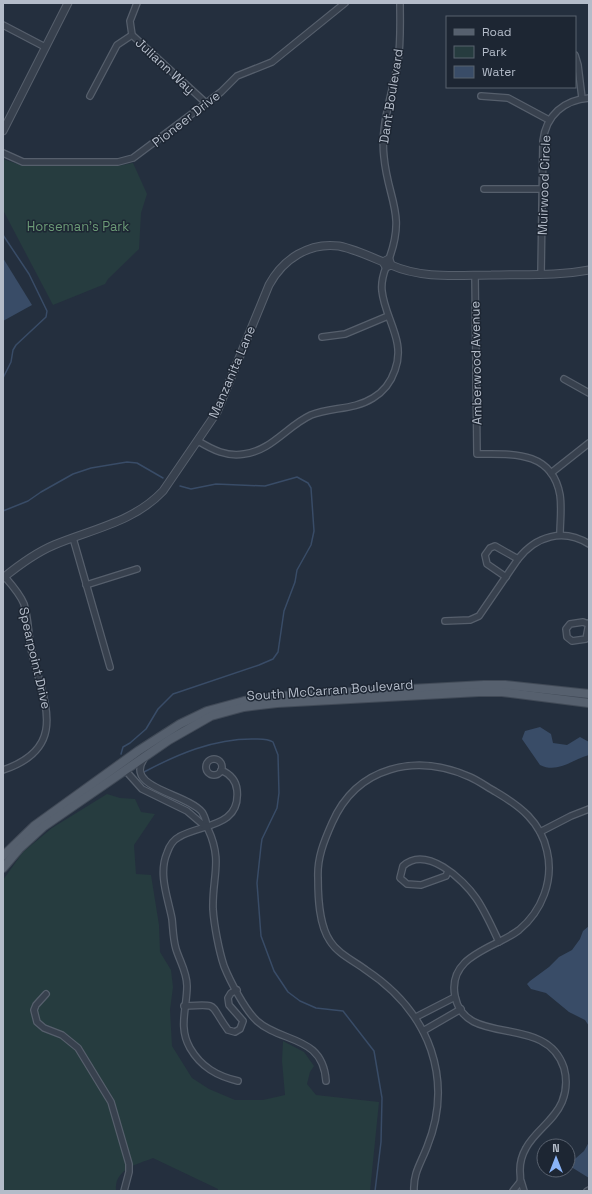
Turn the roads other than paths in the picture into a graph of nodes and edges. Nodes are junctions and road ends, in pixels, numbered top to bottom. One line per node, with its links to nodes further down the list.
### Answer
1 (68, 3): 7 (street)
2 (137, 3): 6 (street, Juliann Way)
3 (345, 3): 13 (street, Pioneer Drive)
4 (400, 3): 19 (street, Dant Boulevard)
5 (3, 26): 7 (street)
6 (132, 34): 9 (street); 13 (street, Juliann Way)
7 (45, 47): 15 (street)
8 (576, 58): 11 (street)
9 (90, 96)
10 (481, 96): 14 (street)
11 (582, 98): 12 (street, Muirwood Circle); 14 (street, Muirwood Circle)
12 (589, 98)
13 (206, 103): 16 (street, Pioneer Drive)
14 (549, 120): 18 (street, Muirwood Circle)
15 (3, 131)
16 (3, 153)
17 (484, 189): 18 (street)
18 (543, 189): 21 (street, Muirwood Circle)
19 (387, 263): 22 (street, Manzanita Lane); 23 (street, Dant Boulevard); 27 (street, Manzanita Lane)
20 (589, 270): 21 (street, Manzanita Lane)
21 (541, 274): 22 (street, Manzanita Lane)
22 (475, 275): 29 (street, Amberwood Avenue)
23 (388, 316): 24 (street); 27 (street, Dant Boulevard)
24 (322, 337)
25 (564, 379): 26 (street)
26 (589, 393)
27 (198, 441): 31 (street, Manzanita Lane)
28 (588, 447): 29 (street)
29 (551, 473): 30 (street)
30 (560, 535): 32 (street); 33 (street)
31 (73, 538): 35 (street, Manzanita Lane); 37 (street)
32 (589, 544)
33 (518, 558): 36 (street); 36 (street)
34 (137, 569): 37 (street)
35 (4, 577): 44 (street, Spearpoint Drive)
36 (506, 577): 38 (street)
37 (86, 585): 39 (street)
38 (445, 621)
39 (110, 667)
40 (589, 694): 42 (main road, South McCarran Boulevard)
41 (589, 703): 43 (main road, South McCarran Boulevard)
42 (138, 751): 46 (main road); 50 (main road, South McCarran Boulevard)
43 (145, 757): 46 (main road, South McCarran Boulevard); 48 (street)
44 (3, 770)
45 (221, 770): 48 (street)
46 (126, 771): 48 (street); 51 (main road, South McCarran Boulevard)
47 (589, 809): 49 (street)
48 (207, 828): 54 (street); 57 (street)
49 (540, 832): 53 (street); 59 (street)
50 (3, 856)
51 (3, 868)
52 (448, 871): 52 (street); 53 (street)
53 (499, 942): 56 (street)
54 (237, 990): 57 (street); 62 (street)
55 (46, 994): 64 (street)
56 (455, 997): 58 (street); 59 (street)
57 (184, 1006): 61 (street)
58 (460, 1010): 60 (street); 63 (street)
59 (416, 1017): 60 (street)
60 (423, 1031): 65 (street)
61 (238, 1081)
62 (326, 1081)
63 (521, 1181): 66 (street); 67 (street)
64 (124, 1191)
65 (414, 1191)
66 (513, 1191)
67 (524, 1191)

